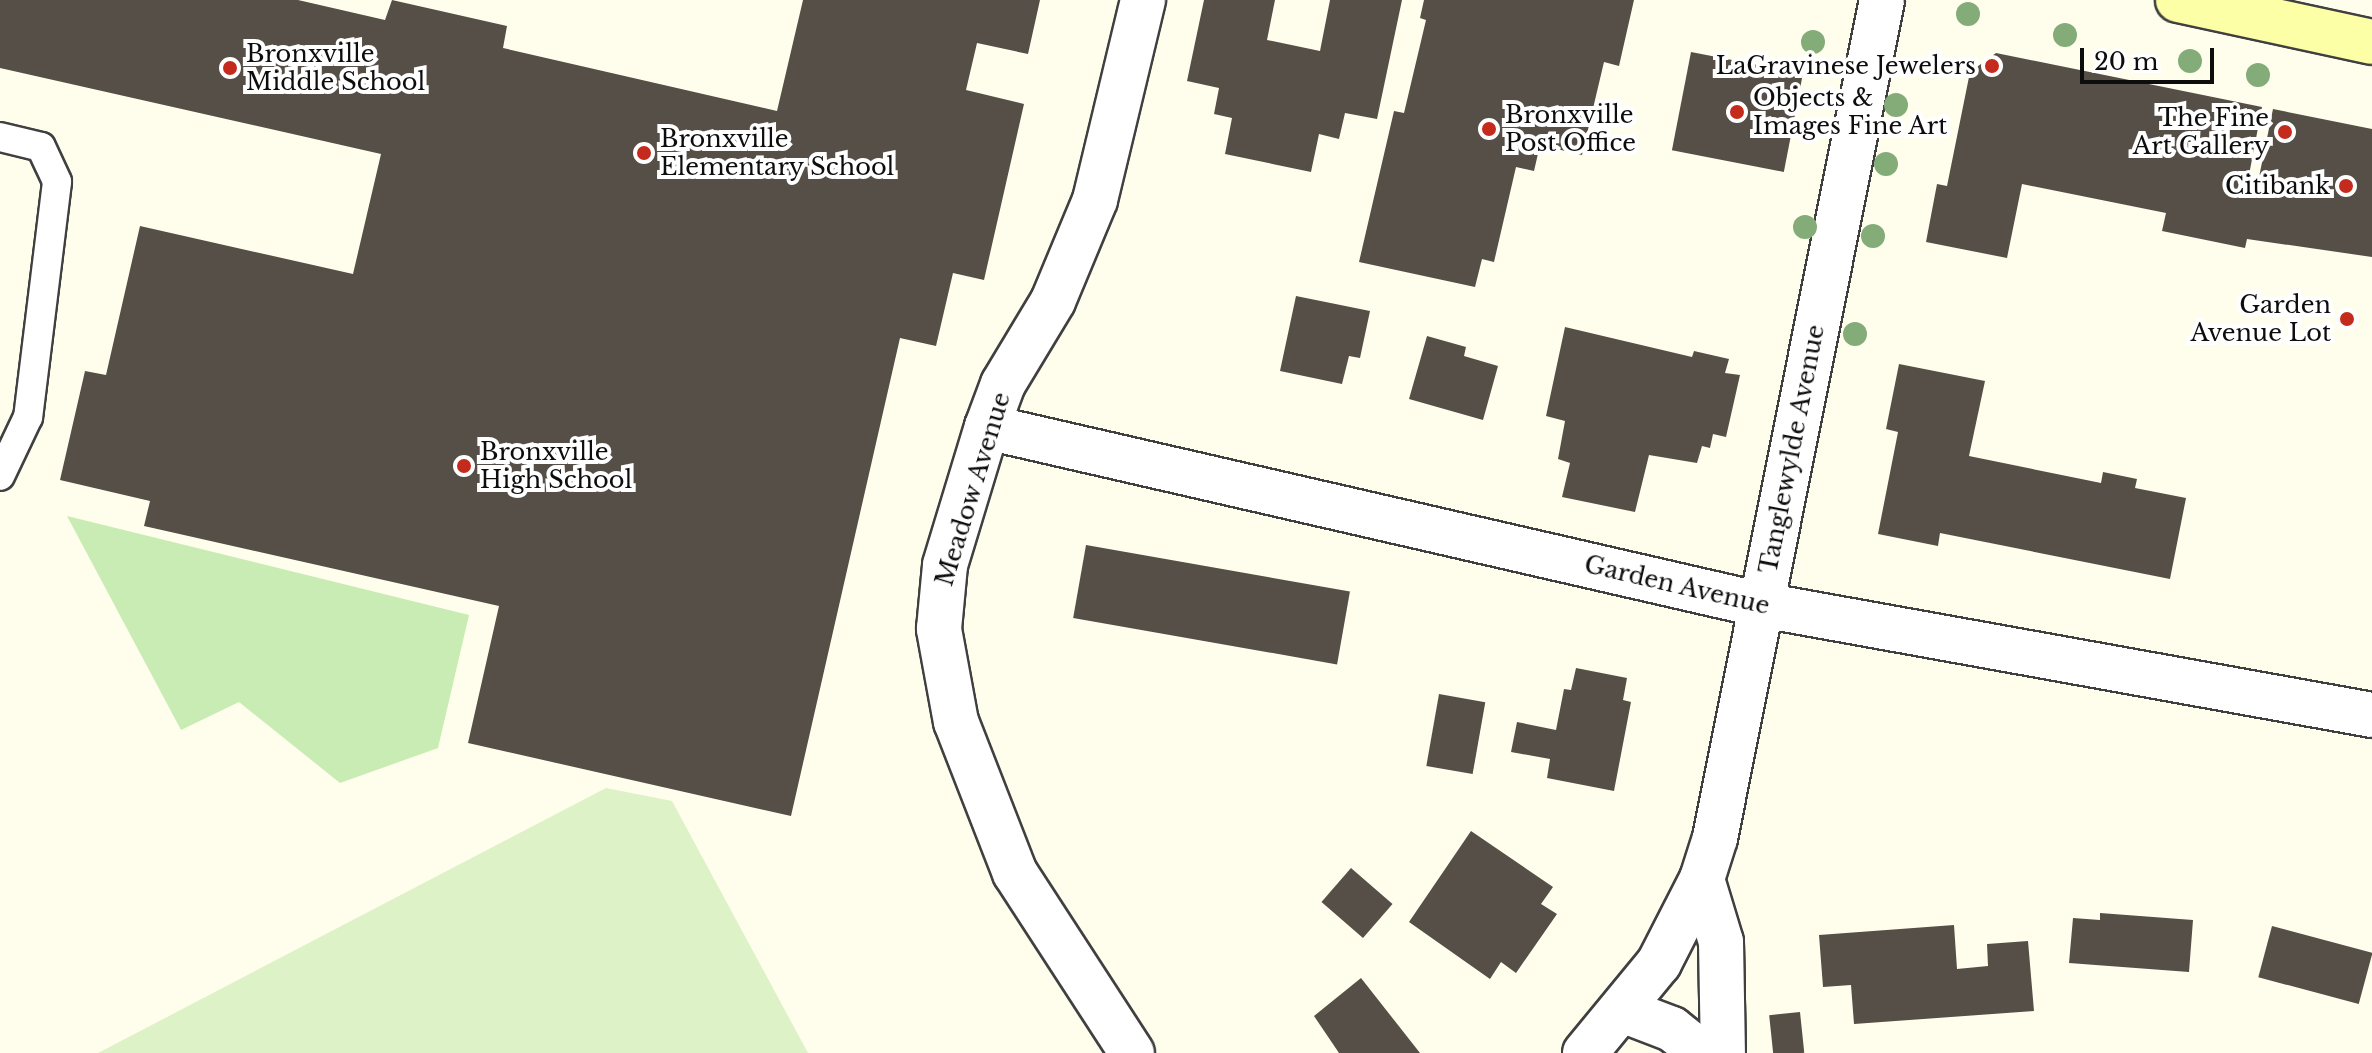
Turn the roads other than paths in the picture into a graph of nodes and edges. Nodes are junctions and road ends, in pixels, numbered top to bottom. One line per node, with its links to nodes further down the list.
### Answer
1 (1143, 0): 7 (street, Meadow Avenue)
2 (1882, 0): 9 (street, Tanglewylde Avenue)
3 (2178, 0): 4 (street)
4 (2263, 9): 5 (street)
5 (2372, 42)
6 (0, 137): 8 (lane)
7 (987, 427): 9 (street, Garden Avenue); 13 (street, Meadow Avenue)
8 (0, 476)
9 (1762, 605): 10 (street, Garden Avenue); 11 (street, Tanglewylde Avenue)
10 (2372, 715)
11 (1702, 879): 12 (street, Tanglewylde Avenue); 16 (street)
12 (1622, 1010): 14 (street, Tanglewylde Avenue); 15 (street)
13 (1132, 1053)
14 (1585, 1053)
15 (1702, 1053)
16 (1723, 1053)

